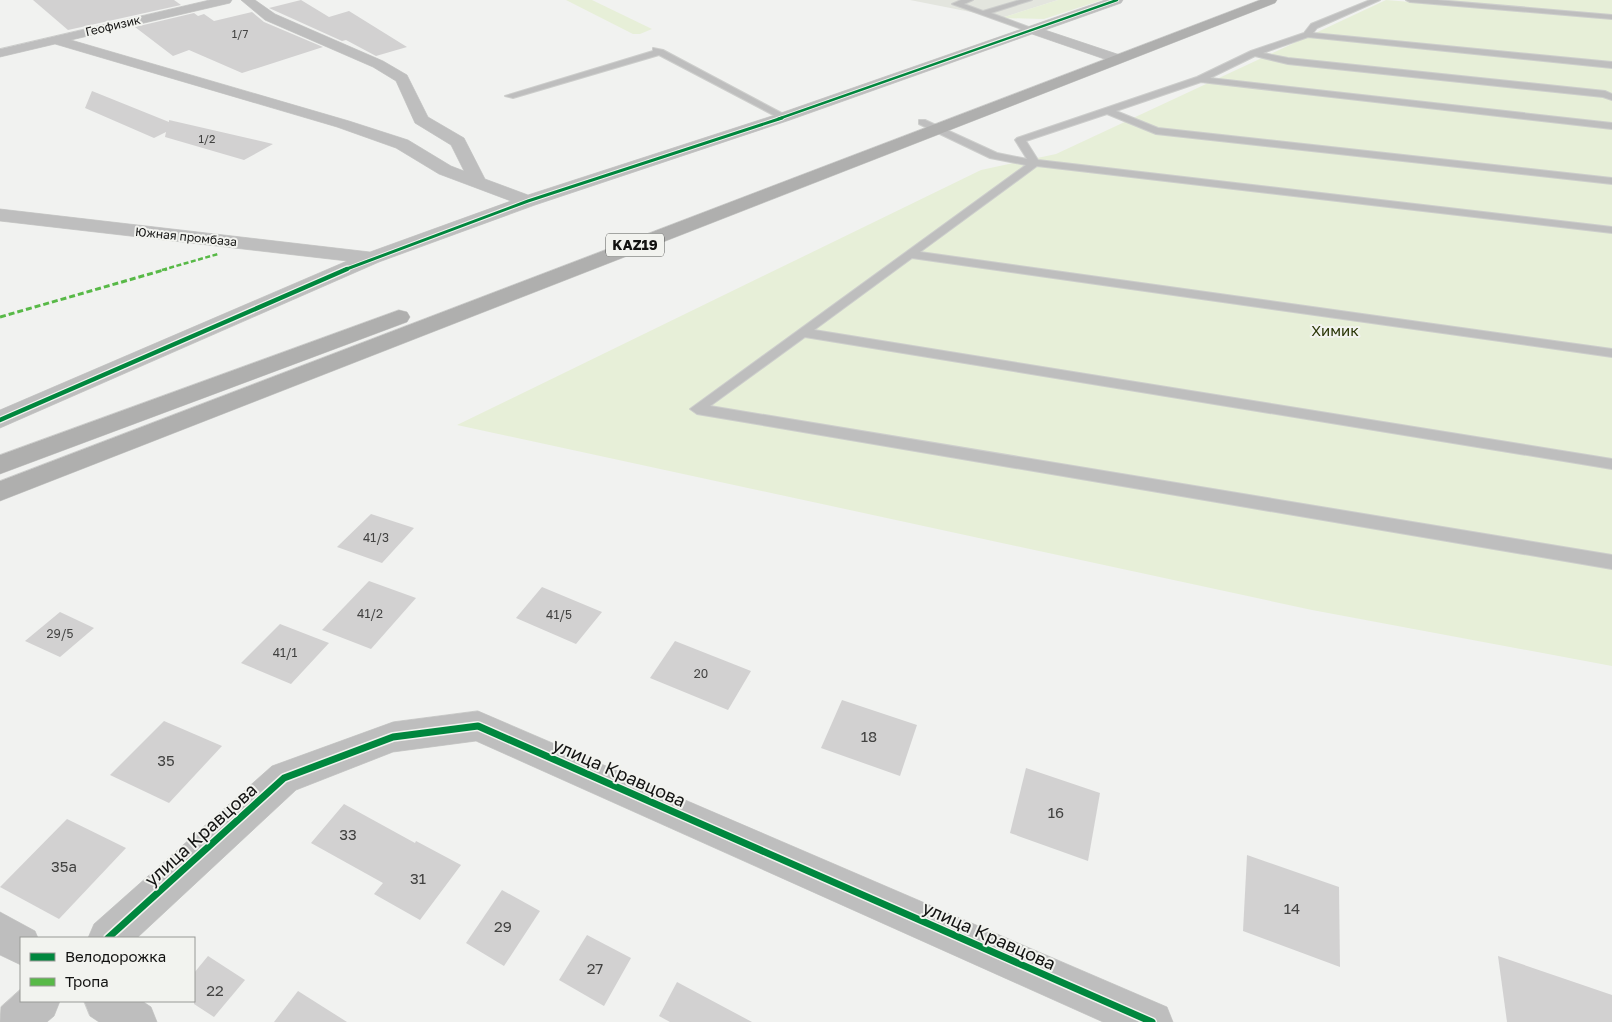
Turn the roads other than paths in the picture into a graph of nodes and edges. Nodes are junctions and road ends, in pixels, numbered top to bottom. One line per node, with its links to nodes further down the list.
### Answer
1 (226, 0): 16 (street, Геофизик)
2 (247, 0): 30 (street)
3 (947, 0): 11 (lane)
4 (969, 0): 11 (lane)
5 (1028, 0): 12 (lane)
6 (1117, 0): 14 (street)
7 (1248, 0): 19 (highway, KAZ19)
8 (1271, 0): 19 (highway, KAZ19)
9 (1376, 0): 15 (lane)
10 (1410, 0): 13 (lane)
11 (956, 4): 12 (lane)
12 (984, 13): 14 (lane)
13 (1612, 17)
14 (1030, 29): 19 (street); 25 (street)
15 (1307, 35): 18 (lane); 20 (lane)
16 (55, 40): 17 (street, Геофизик); 30 (street)
17 (0, 53)
18 (1254, 53): 21 (lane); 23 (lane)
19 (1111, 57): 26 (highway, KAZ19)
20 (1612, 65)
21 (1200, 79): 24 (lane); 27 (lane)
22 (510, 96): 25 (lane)
23 (1612, 97)
24 (1106, 110): 28 (lane); 29 (lane)
25 (784, 117): 31 (street)
26 (930, 126): 28 (lane); 40 (highway, KAZ19); 41 (highway, KAZ19)
27 (1612, 126)
28 (1035, 163): 33 (lane); 34 (lane)
29 (1612, 181)
30 (478, 182): 31 (street)
31 (528, 201): 35 (street)
32 (0, 215): 35 (street, Южная промбаза)
33 (1612, 230)
34 (908, 254): 36 (lane); 37 (lane)
35 (372, 258): 38 (street)
36 (802, 332): 39 (lane); 42 (lane)
37 (1612, 353)
38 (0, 420)
39 (1612, 464)
40 (0, 465)
41 (0, 491)
42 (1612, 562)
43 (0, 932): 45 (street)
44 (109, 937): 50 (street, улица Кравцова)
45 (20, 944)
46 (39, 1002): 48 (street)
47 (106, 1002): 49 (street)
48 (16, 1022)
49 (136, 1022)
50 (1152, 1022)

